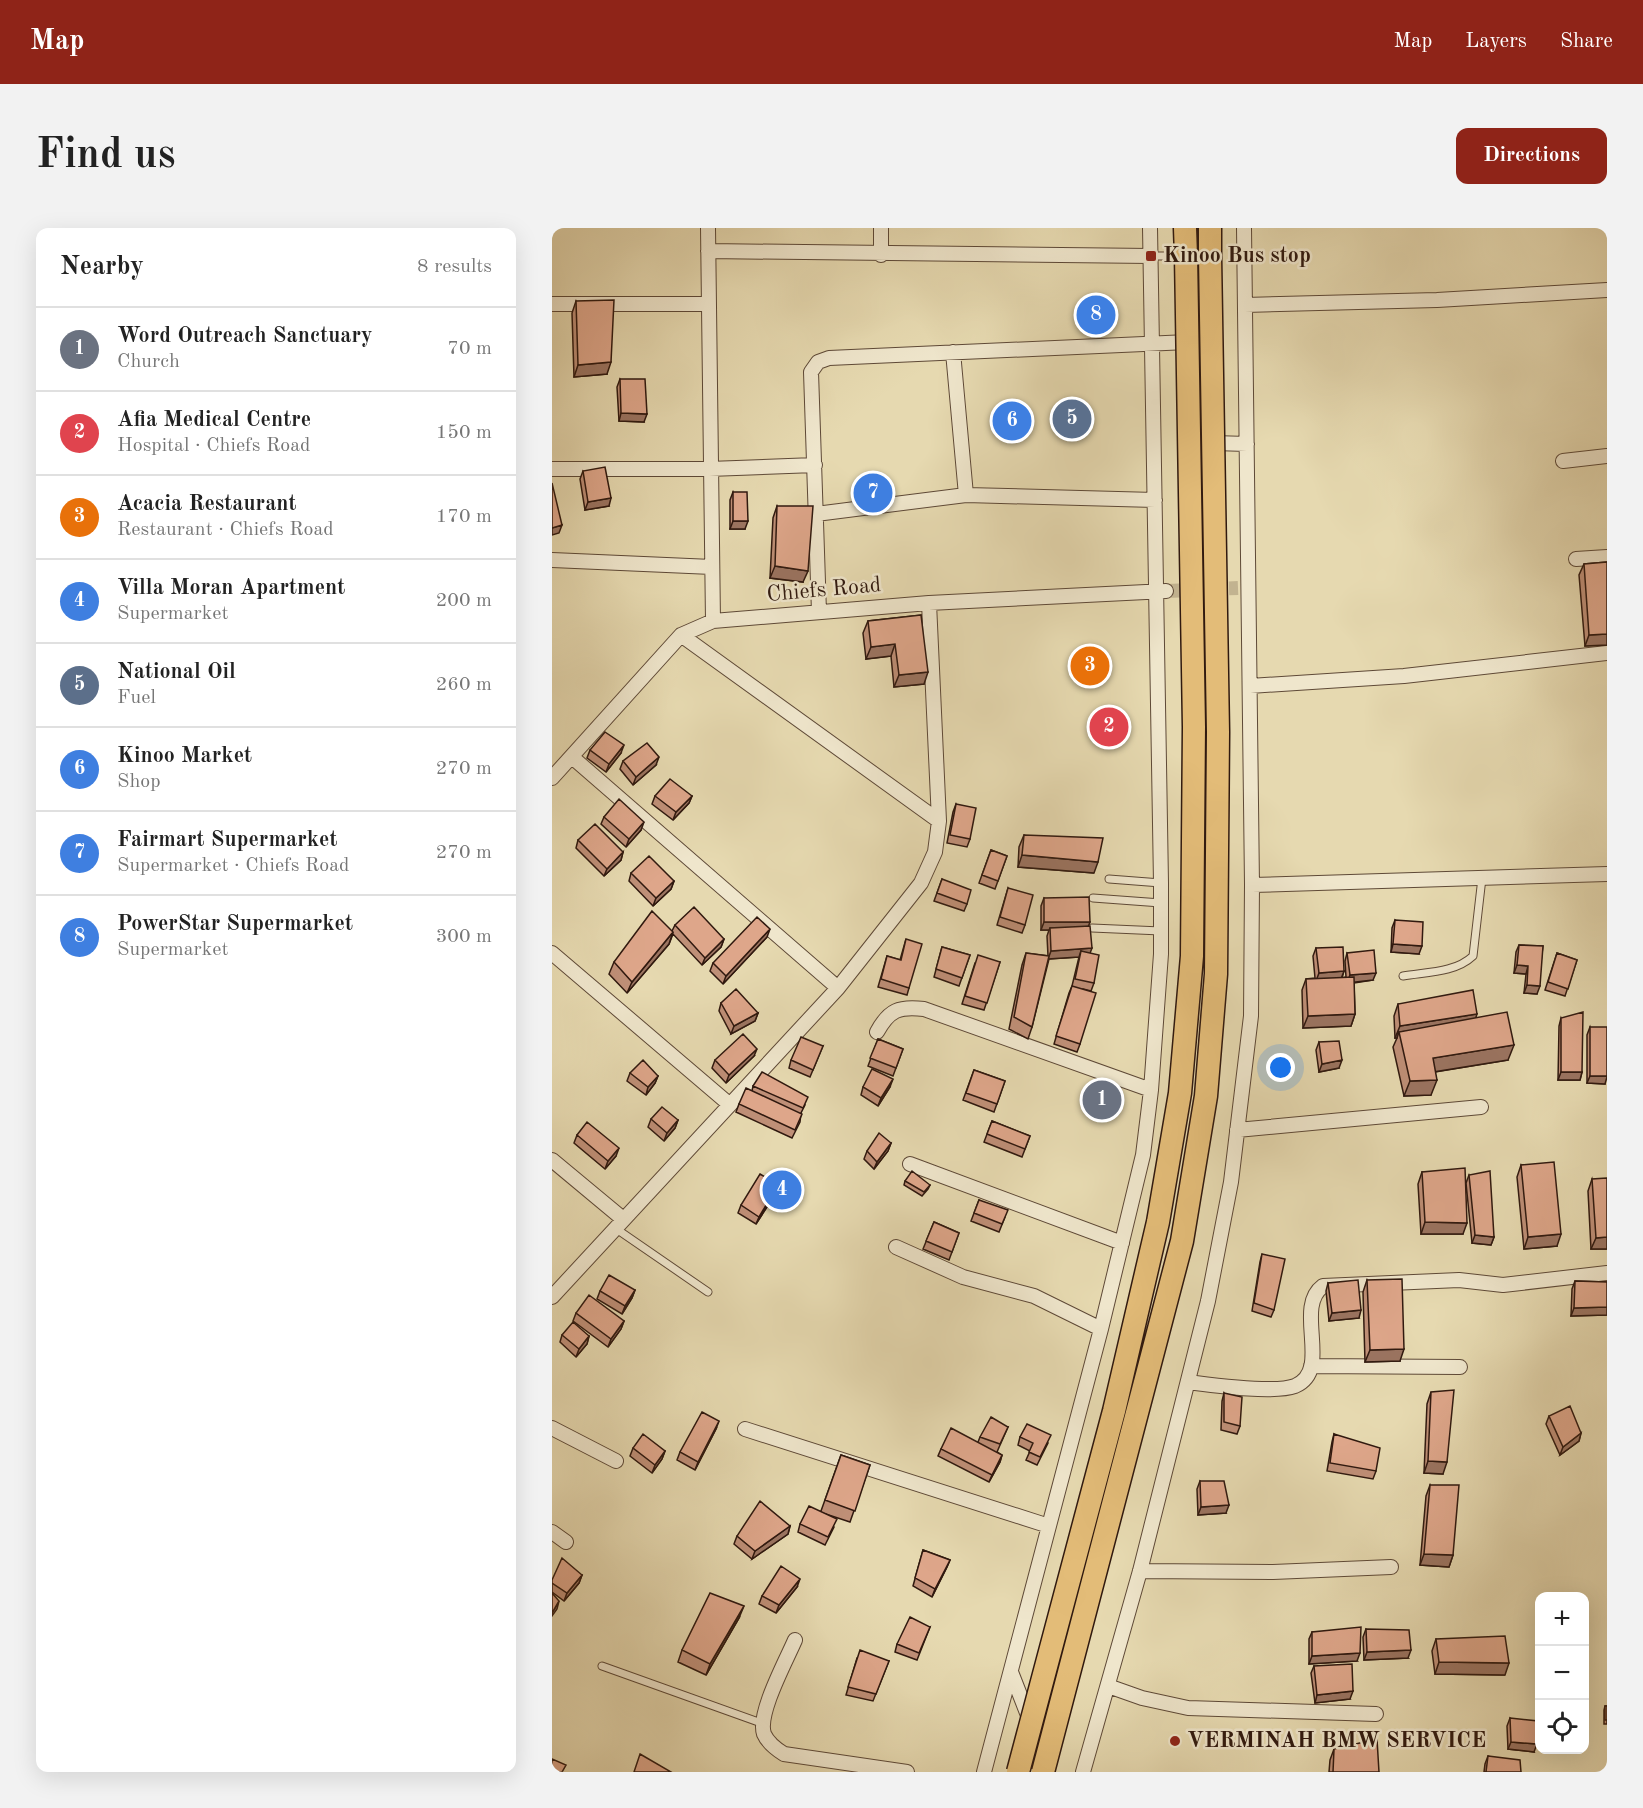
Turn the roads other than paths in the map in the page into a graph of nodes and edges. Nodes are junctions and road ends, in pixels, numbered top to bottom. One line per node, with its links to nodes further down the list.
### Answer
1 (708, 228): 7 (street)
2 (881, 228): 8 (street)
3 (1150, 228): 9 (street)
4 (1185, 228): 10 (highway)
5 (1210, 228): 11 (highway)
6 (1244, 228): 15 (street)
7 (708, 251): 8 (street); 14 (street)
8 (881, 255): 9 (street)
9 (1151, 256): 10 (lane); 16 (street)
10 (1186, 256): 11 (lane); 17 (highway, bridge)
11 (1210, 256): 19 (highway, bridge)
12 (1607, 290): 15 (street)
13 (552, 304): 14 (street)
14 (708, 304): 25 (street)
15 (1245, 305): 20 (street)
16 (1153, 342): 17 (street); 18 (street); 27 (street)
17 (1188, 342): 86 (highway, bridge)
18 (952, 352): 23 (street); 26 (street)
19 (1214, 443): 20 (street); 90 (highway, bridge)
20 (1247, 444): 39 (street)
21 (1607, 456): 22 (street)
22 (1563, 461)
23 (815, 465): 25 (street); 28 (street)
24 (552, 469): 25 (street)
25 (710, 469): 32 (street)
26 (966, 495): 27 (street); 28 (street)
27 (1155, 500): 33 (street)
28 (816, 514): 35 (street)
29 (1607, 557): 30 (street)
30 (1576, 559)
31 (552, 560): 32 (street)
32 (712, 567): 36 (street)
33 (1162, 590): 34 (street, Chiefs Road); 46 (street)
34 (929, 603): 35 (street, Chiefs Road); 42 (street)
35 (819, 612): 36 (street, Chiefs Road)
36 (713, 621): 37 (street, Chiefs Road)
37 (681, 635): 40 (street, Chiefs Road); 42 (street)
38 (1607, 653): 39 (street)
39 (1250, 686): 47 (street)
40 (572, 757): 41 (street, Chiefs Road); 54 (street)
41 (552, 778)
42 (939, 821): 54 (street)
43 (1607, 874): 44 (street)
44 (1482, 878): 47 (street); 53 (lane)
45 (1109, 879): 46 (lane)
46 (1161, 883): 49 (street)
47 (1252, 885): 59 (street)
48 (1093, 898): 49 (lane)
49 (1161, 903): 51 (street)
50 (1092, 928): 51 (lane)
51 (1161, 931): 56 (street)
52 (552, 953): 57 (street)
53 (1403, 976)
54 (838, 988): 57 (street)
55 (878, 1032): 56 (street)
56 (1151, 1090): 63 (street)
57 (729, 1104): 62 (street)
58 (1481, 1107): 59 (street)
59 (1237, 1130): 71 (street)
60 (552, 1160): 62 (street)
61 (909, 1164): 63 (street)
62 (619, 1223): 66 (lane); 67 (street)
63 (1122, 1243): 68 (street)
64 (896, 1247): 68 (street)
65 (1607, 1273): 69 (street)
66 (708, 1292)
67 (552, 1297)
68 (1101, 1329): 75 (street)
69 (1311, 1366): 70 (street); 71 (street)
70 (1460, 1367)
71 (1188, 1382): 79 (street)
72 (552, 1428): 74 (street)
73 (745, 1429): 75 (street)
74 (616, 1461)
75 (1049, 1526): 82 (street)
76 (552, 1532): 77 (street)
77 (566, 1542)
78 (1391, 1567): 79 (street)
79 (1140, 1571): 83 (street)
80 (795, 1640): 85 (street)
81 (602, 1666): 85 (lane)
82 (1011, 1672): 86 (street); 88 (street)
83 (1108, 1686): 84 (street); 91 (street)
84 (1376, 1714)
85 (764, 1724): 87 (street)
86 (1031, 1724): 89 (highway, bridge)
87 (907, 1772)
88 (984, 1772)
89 (1018, 1772)
90 (1043, 1772)
91 (1083, 1772)

